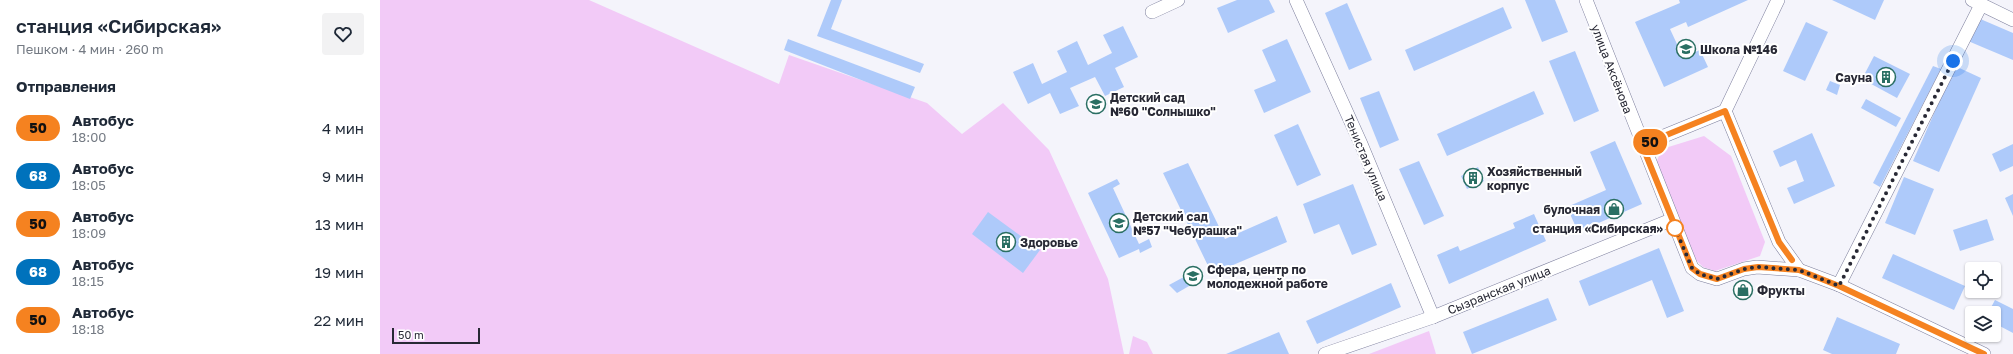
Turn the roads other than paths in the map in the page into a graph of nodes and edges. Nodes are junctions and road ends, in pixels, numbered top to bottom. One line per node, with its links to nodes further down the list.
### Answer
1 (1178, 0): 6 (street)
2 (1296, 0): 13 (street, Тенистая улица)
3 (1586, 0): 9 (street, улица Аксёнова)
4 (1778, 0): 8 (street)
5 (1977, 2): 7 (street); 12 (street)
6 (1152, 12)
7 (2013, 20)
8 (1725, 111): 9 (street); 11 (street)
9 (1642, 145): 10 (street, улица Аксёнова)
10 (1671, 220): 11 (street, улица Аксёнова); 13 (street, Сызранская улица)
11 (1799, 270): 12 (street, улица Аксёнова)
12 (1839, 286): 15 (street, улица Аксёнова)
13 (1433, 316): 14 (street, Сызранская улица)
14 (1325, 354)
15 (1984, 354)

